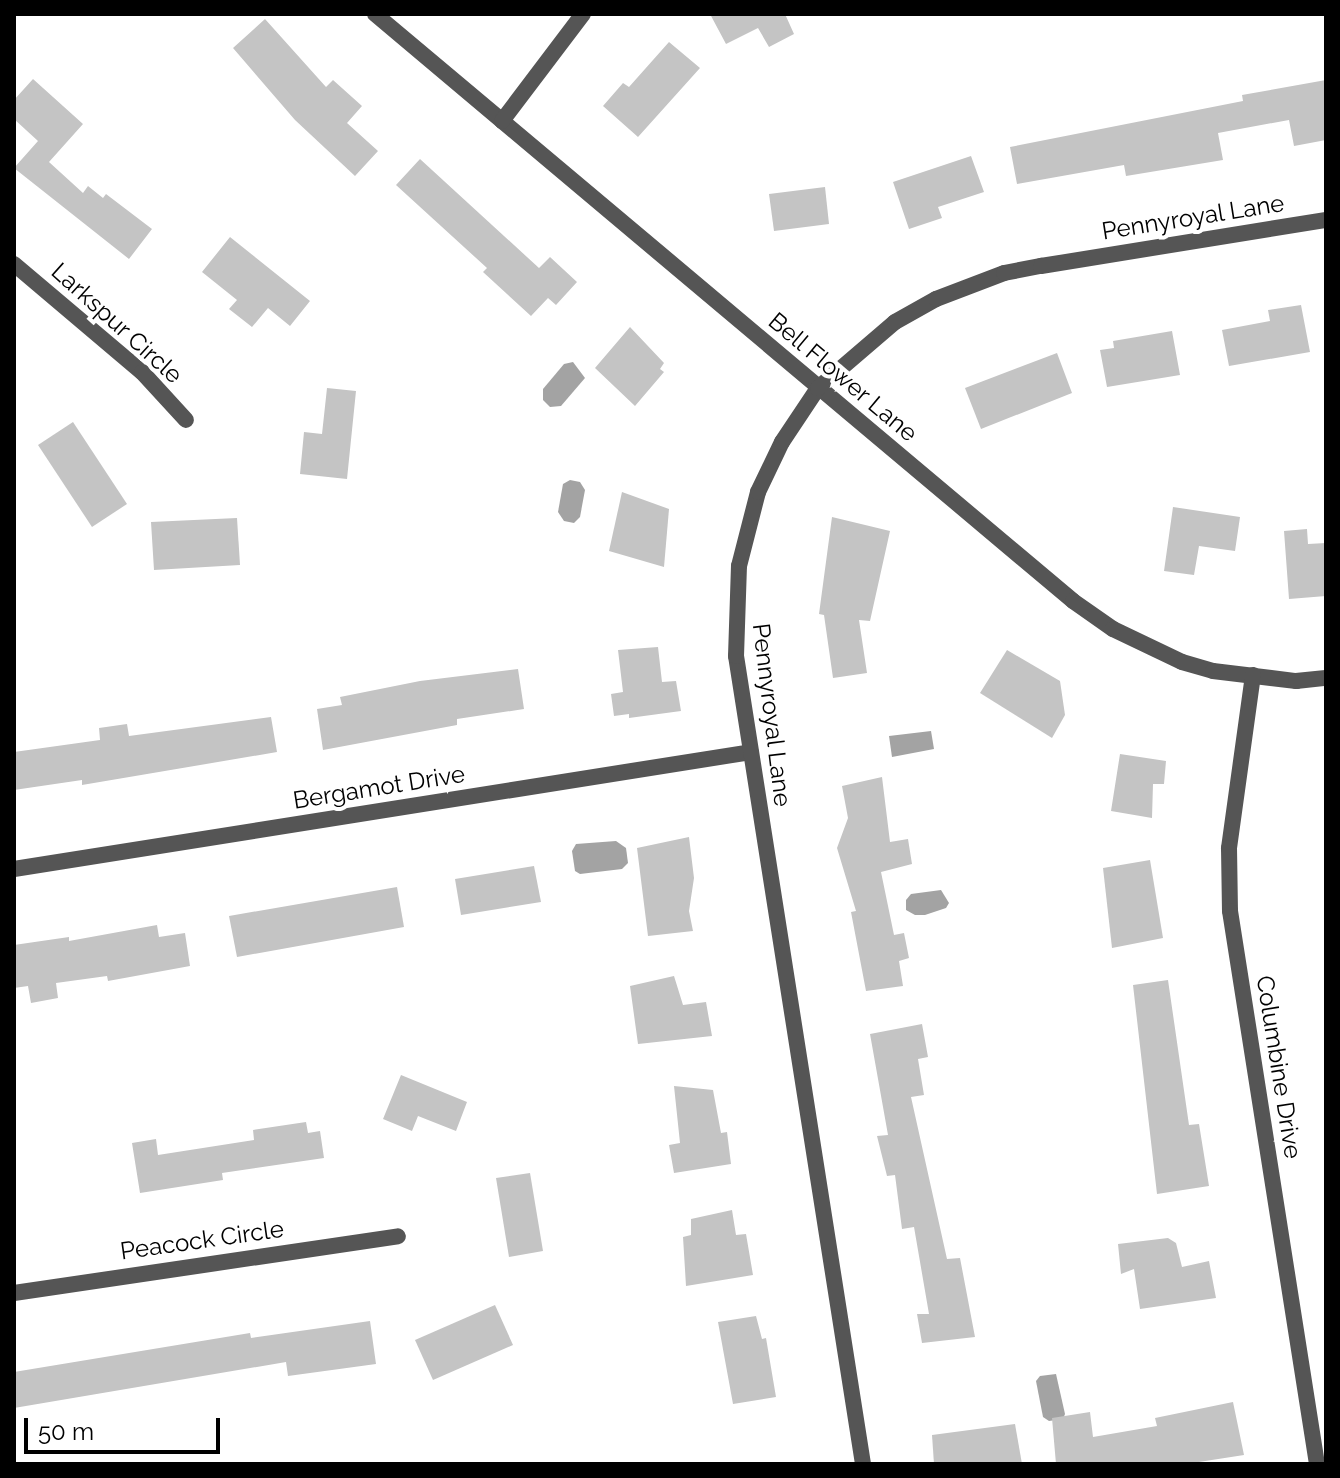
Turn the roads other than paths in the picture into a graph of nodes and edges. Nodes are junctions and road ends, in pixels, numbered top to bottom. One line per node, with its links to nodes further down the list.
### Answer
1 (375, 14): 3 (street, Bell Flower Lane)
2 (583, 14): 3 (street)
3 (502, 121): 6 (street, Bell Flower Lane)
4 (1326, 220): 6 (street, Pennyroyal Lane)
5 (14, 264): 7 (street, Larkspur Circle)
6 (818, 388): 8 (street, Bell Flower Lane); 10 (street, Pennyroyal Lane)
7 (186, 420)
8 (1253, 675): 9 (street, Bell Flower Lane); 15 (street, Columbine Drive)
9 (1326, 678)
10 (751, 752): 11 (street, Bergamot Drive); 14 (street, Pennyroyal Lane)
11 (14, 869)
12 (398, 1236): 13 (street, Peacock Circle)
13 (14, 1293)
14 (863, 1464)
15 (1317, 1464)

